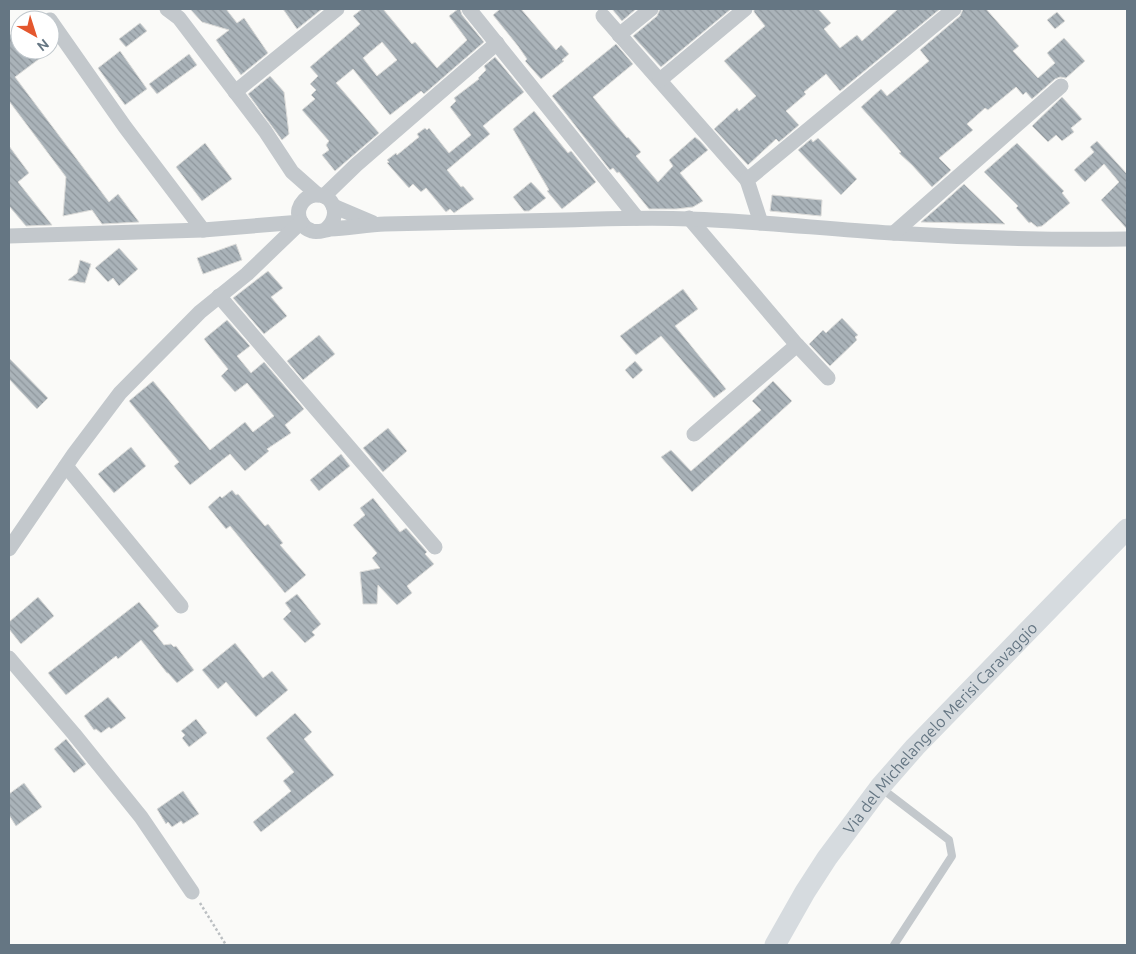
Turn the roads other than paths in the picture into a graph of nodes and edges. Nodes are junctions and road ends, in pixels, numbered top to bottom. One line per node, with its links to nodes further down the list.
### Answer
1 (167, 9): 13 (street)
2 (337, 9): 13 (street)
3 (469, 9): 10 (street)
4 (651, 9): 9 (street)
5 (745, 9): 11 (street)
6 (954, 9): 15 (street)
7 (603, 16): 9 (street)
8 (60, 34): 23 (street)
9 (619, 35): 11 (street)
10 (497, 43): 16 (street); 18 (street)
11 (660, 80): 15 (street)
12 (1061, 86): 25 (street)
13 (235, 92): 14 (street)
14 (292, 172): 16 (street); 17 (street)
15 (747, 180): 21 (street)
16 (325, 199): 17 (street); 22 (street); 24 (street)
17 (300, 206): 20 (street)
18 (637, 218): 19 (street); 22 (street)
19 (689, 218): 21 (street); 29 (street)
20 (301, 222): 23 (street); 24 (street); 28 (street)
21 (761, 223): 25 (street)
22 (377, 224): 24 (street)
23 (203, 230): 26 (street)
24 (325, 230)
25 (894, 233): 27 (street)
26 (9, 236)
27 (1127, 239)
28 (219, 296): 32 (street); 34 (street)
29 (797, 345): 30 (street); 31 (street)
30 (828, 378)
31 (694, 434)
32 (66, 466): 35 (street); 36 (street)
33 (1127, 529): 38 (street, Via del Michelangelo Merisi Caravaggio)
34 (435, 547)
35 (9, 549)
36 (180, 606)
37 (9, 658): 39 (street)
38 (880, 787): 40 (street, Via del Michelangelo Merisi Caravaggio); 41 (lane)
39 (192, 892)
40 (775, 945)
41 (894, 945)

